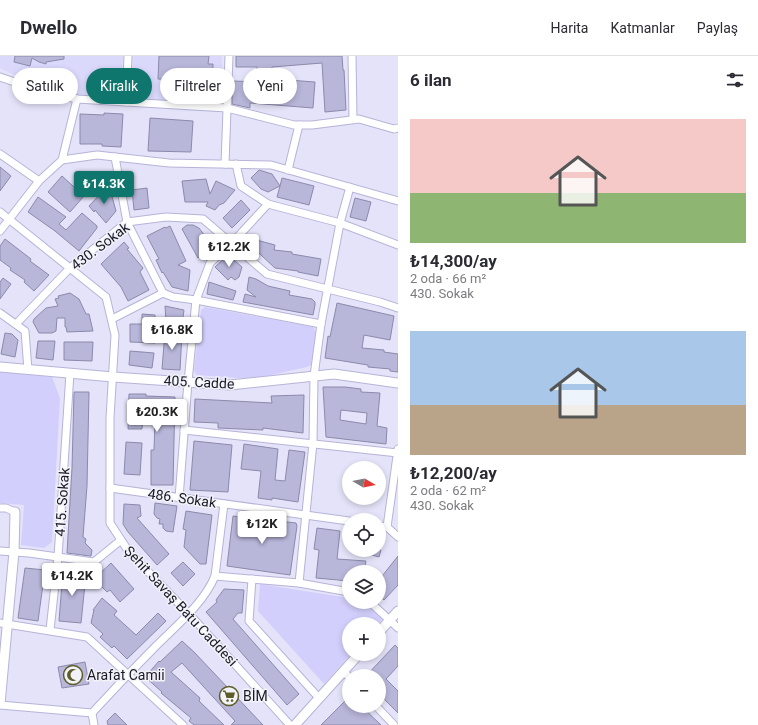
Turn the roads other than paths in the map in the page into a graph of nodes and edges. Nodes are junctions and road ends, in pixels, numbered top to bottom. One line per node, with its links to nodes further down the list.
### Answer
1 (128, 56): 4 (street)
2 (229, 56): 9 (street)
3 (352, 56): 10 (street)
4 (127, 68)
5 (0, 77): 6 (street)
6 (12, 81)
7 (76, 104): 15 (street)
8 (152, 104): 9 (street)
9 (227, 108): 11 (street); 16 (street)
10 (353, 119): 11 (street); 12 (street)
11 (299, 125): 18 (street)
12 (398, 128)
13 (0, 154): 19 (street)
14 (115, 157): 15 (street); 16 (street); 25 (street)
15 (62, 160): 19 (street)
16 (226, 164): 17 (street)
17 (236, 164): 18 (street); 22 (street)
18 (288, 170): 20 (street)
19 (39, 181): 24 (street)
20 (350, 187): 21 (street); 26 (street)
21 (398, 201)
22 (268, 204): 26 (street); 28 (street)
23 (0, 212): 24 (street, Şehit Savaş Batu Caddesi)
24 (9, 220): 27 (street); 30 (street, Şehit Savaş Batu Caddesi)
25 (127, 222): 28 (street, 430. Sokak); 30 (street, 430. Sokak); 32 (street)
26 (340, 223): 29 (street); 31 (street)
27 (0, 230)
28 (232, 244): 31 (street, 430. Sokak); 33 (street)
29 (398, 245)
30 (70, 268): 36 (street, Şehit Savaş Batu Caddesi); 37 (street, 430. Sokak)
31 (328, 289): 34 (street, 430. Sokak); 38 (street)
32 (163, 293): 33 (street); 36 (street)
33 (196, 300): 38 (street); 44 (street)
34 (398, 308)
35 (0, 313): 37 (street)
36 (112, 319): 43 (street, Şehit Savaş Batu Caddesi)
37 (16, 324): 40 (street)
38 (321, 324): 42 (street)
39 (0, 367): 40 (street, 405. Cadde)
40 (28, 370): 41 (street, 405. Cadde)
41 (70, 373): 43 (street, 405. Cadde); 62 (street, 415. Sokak)
42 (314, 376): 44 (street, 405. Cadde); 45 (street, 405. Cadde); 47 (street)
43 (113, 377): 44 (street, 405. Cadde); 50 (street, Şehit Savaş Batu Caddesi)
44 (188, 382): 46 (street)
45 (398, 383)
46 (184, 430): 47 (street); 51 (street)
47 (312, 443): 49 (street); 55 (street)
48 (398, 449): 49 (street)
49 (398, 452): 57 (street)
50 (110, 488): 51 (street, 486. Sokak); 59 (street, Şehit Savaş Batu Caddesi)
51 (179, 498): 52 (street, 486. Sokak)
52 (224, 504): 55 (street, 486. Sokak); 63 (street)
53 (0, 508): 54 (street)
54 (15, 512): 61 (street)
55 (306, 514): 56 (street, 486. Sokak); 65 (street)
56 (342, 520)
57 (387, 527): 58 (street)
58 (398, 537)
59 (121, 540): 62 (street); 69 (street, Şehit Savaş Batu Caddesi)
60 (0, 551): 61 (street)
61 (14, 552): 62 (street); 71 (street)
62 (58, 557): 74 (street, 415. Sokak)
63 (215, 576): 64 (street); 69 (street)
64 (252, 579): 65 (street); 77 (street)
65 (299, 583): 66 (street)
66 (342, 591)
67 (378, 609): 70 (street)
68 (398, 611): 70 (street)
69 (188, 613): 75 (street); 83 (street, Şehit Savaş Batu Caddesi)
70 (390, 619): 72 (street); 73 (street)
71 (4, 623): 74 (street); 78 (street)
72 (386, 624)
73 (398, 628)
74 (50, 630): 75 (street)
75 (127, 674): 79 (street); 82 (street)
76 (342, 678): 77 (street)
77 (319, 698): 84 (street)
78 (0, 705): 79 (street)
79 (92, 713): 81 (street)
80 (383, 713): 85 (street)
81 (94, 725)
82 (184, 725)
83 (290, 725)
84 (295, 725)
85 (394, 725)

